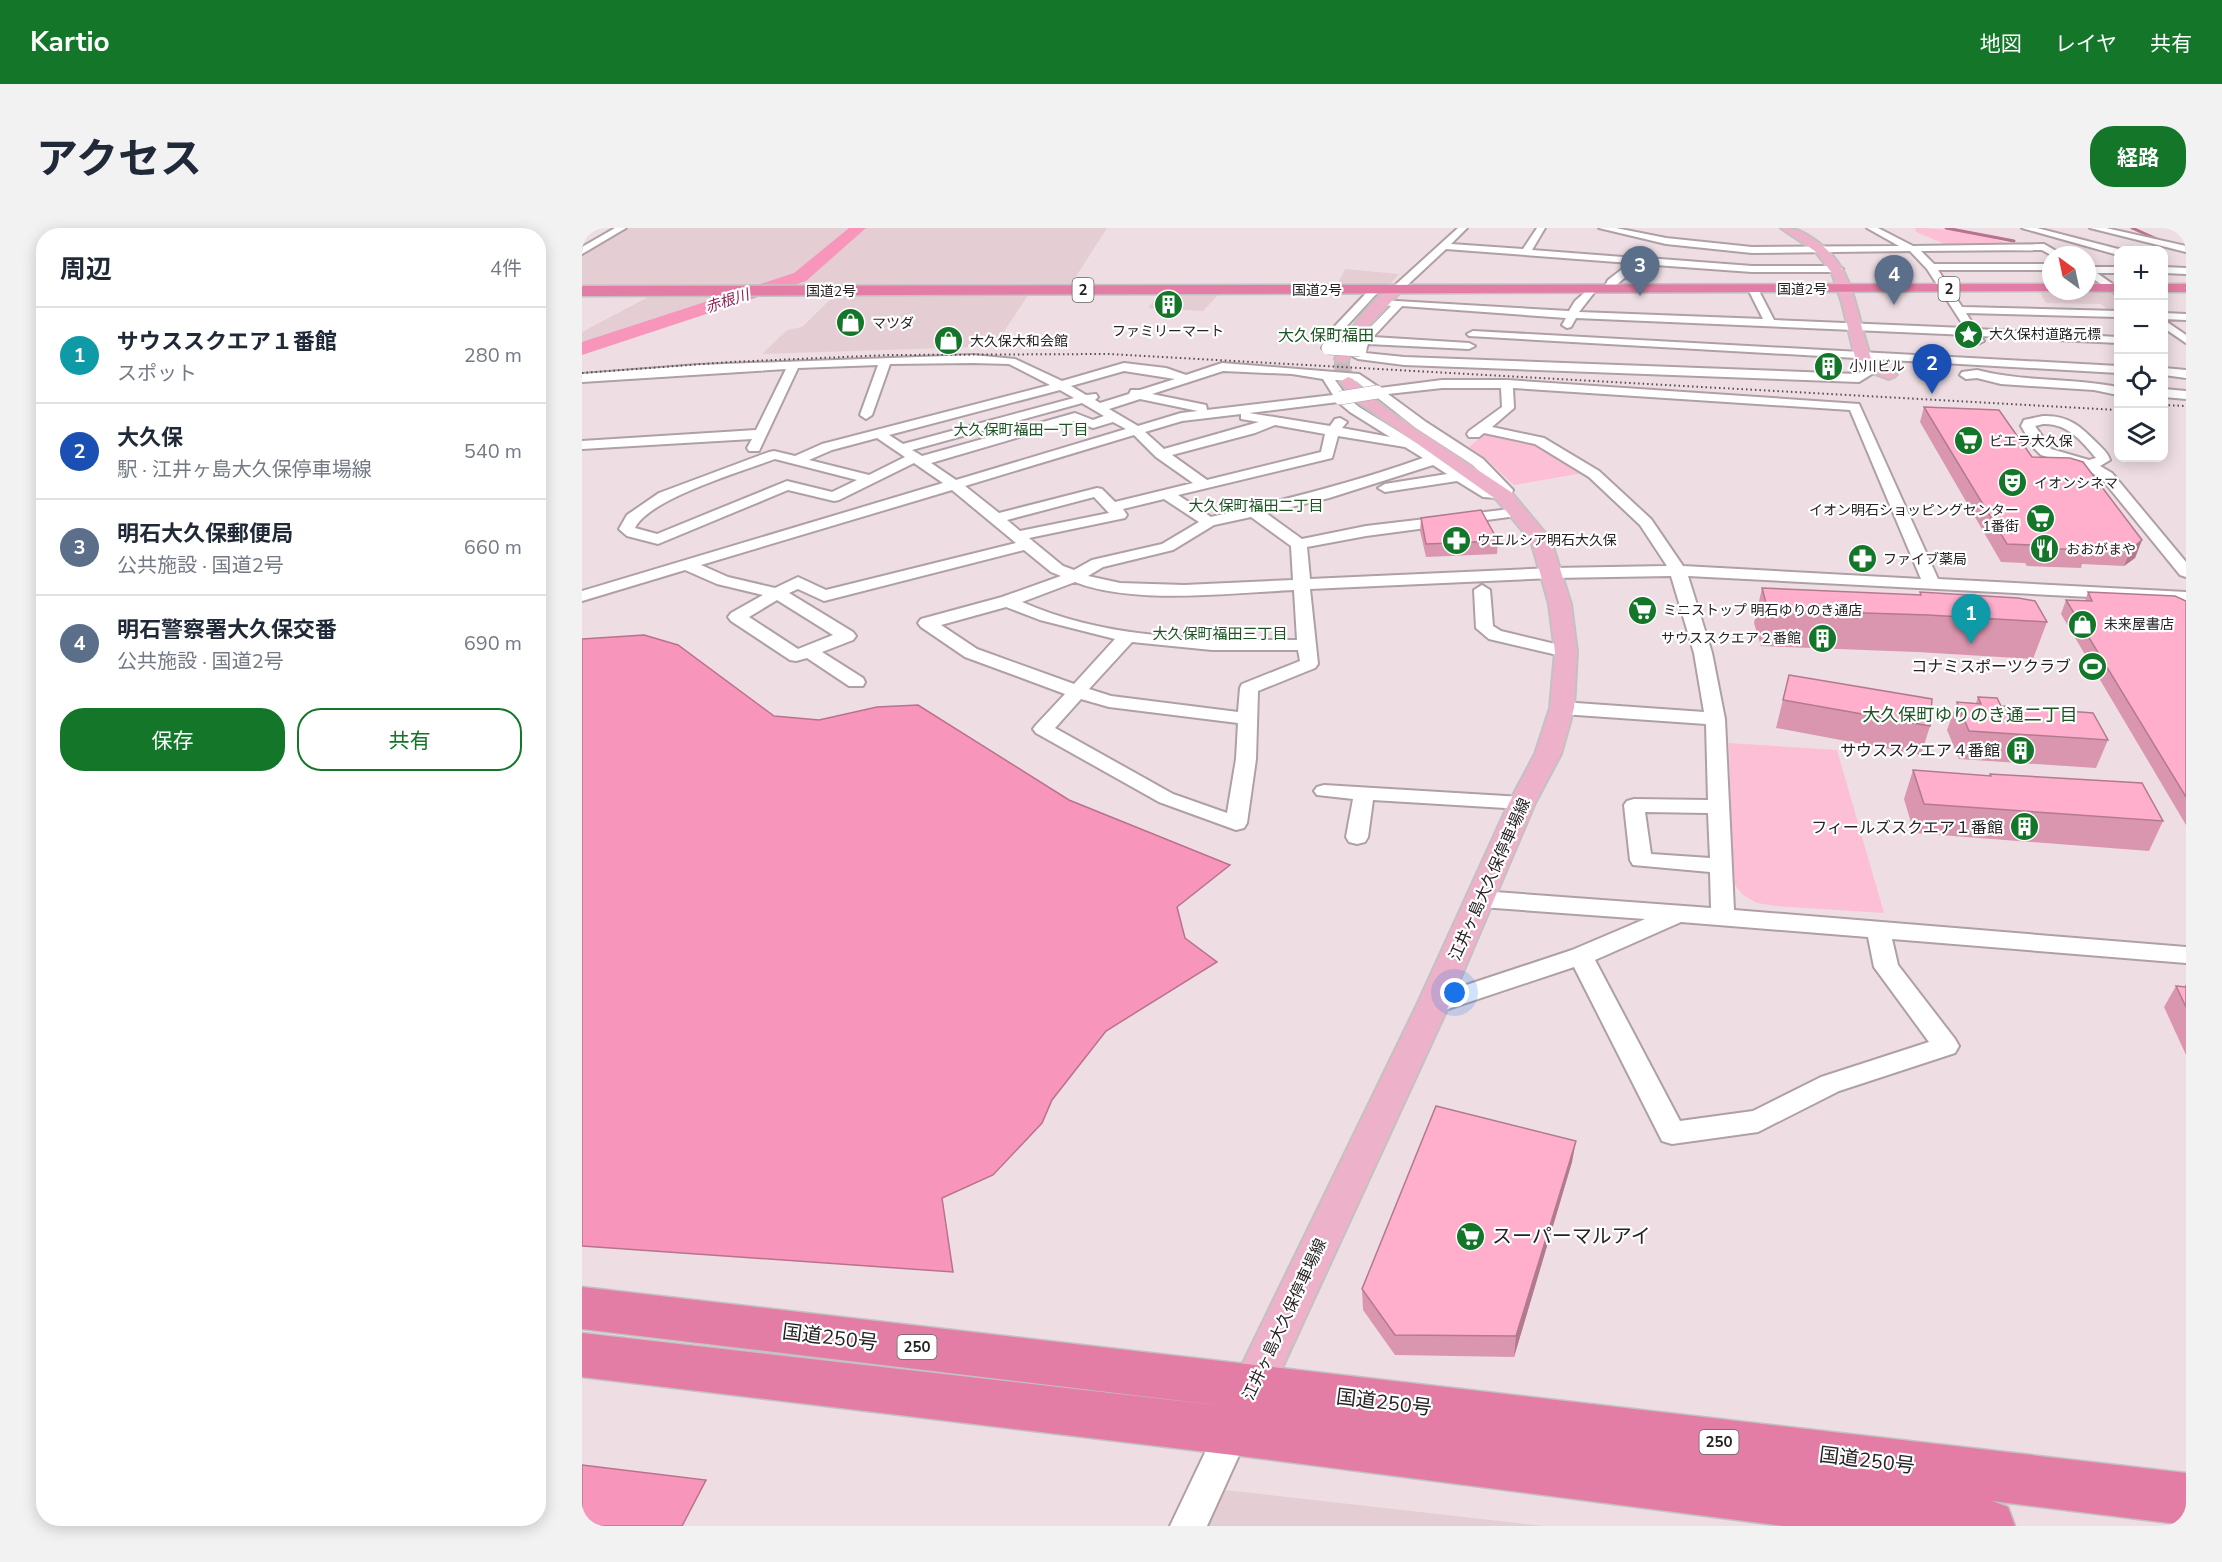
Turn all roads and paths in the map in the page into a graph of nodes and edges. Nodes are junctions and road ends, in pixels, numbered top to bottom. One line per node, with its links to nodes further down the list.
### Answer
1 (622, 228): 23 (street)
2 (1463, 228): 17 (street)
3 (1541, 228): 25 (street)
4 (1604, 228): 16 (street)
5 (1787, 228): 21 (main road)
6 (1871, 228): 12 (street)
7 (2026, 228): 14 (street)
8 (2094, 228): 10 (street)
9 (1901, 231): 12 (street)
10 (2111, 232): 14 (street); 15 (street)
11 (1676, 233): 16 (street)
12 (1882, 233): 22 (street)
13 (2162, 234): 15 (street)
14 (2064, 237): 24 (street)
15 (2143, 239): 18 (street)
16 (1666, 241): 21 (street); 26 (street)
17 (1443, 246): 25 (street); 49 (street)
18 (2185, 246)
19 (2042, 247): 20 (street)
20 (1988, 248): 22 (street); 28 (street)
21 (1822, 250): 22 (street); 30 (main road)
22 (1915, 250): 27 (street)
23 (582, 251)
24 (2114, 251)
25 (1526, 252): 26 (street)
26 (1638, 261): 30 (street); 36 (street)
27 (1931, 267): 28 (street); 43 (street)
28 (2014, 267): 29 (street)
29 (2042, 267)
30 (1838, 269): 42 (main road)
31 (2114, 270): 33 (street)
32 (2168, 270): 34 (street)
33 (2096, 271)
34 (2186, 271)
35 (2096, 277): 45 (street)
36 (1609, 288): 40 (highway, 国道2号 / 2); 41 (highway, 国道2号 / 2)
37 (2042, 288): 43 (highway, 国道2号 / 2)
38 (2168, 288): 39 (highway)
39 (2186, 288)
40 (1592, 289): 49 (highway, 国道2号 / 2); 52 (street)
41 (1753, 289): 42 (highway, 国道2号 / 2); 56 (street)
42 (1846, 289): 43 (highway, 国道2号 / 2); 57 (main road)
43 (1944, 289): 50 (street)
44 (2096, 289): 46 (highway)
45 (2114, 289)
46 (2114, 290)
47 (582, 291): 48 (highway, 国道2号 / 2)
48 (1379, 296): 49 (highway, 国道2号 / 2); 71 (main road); 71 (street, bridge)
49 (1397, 297): 55 (street); 71 (street)
50 (1959, 310): 51 (street); 59 (street)
51 (2114, 314)
52 (1574, 315): 55 (street); 60 (street); 61 (street)
53 (2168, 316): 54 (street)
54 (2186, 316)
55 (1478, 322): 61 (street); 66 (street)
56 (1770, 323): 57 (street); 60 (street)
57 (1855, 326): 59 (street); 67 (main road)
58 (2168, 327): 64 (street)
59 (1974, 332): 62 (street); 72 (street)
60 (1727, 334): 65 (street); 67 (street)
61 (1557, 339): 65 (street)
62 (2114, 340)
63 (2168, 342): 64 (street)
64 (2186, 342)
65 (1650, 344): 73 (street)
66 (1469, 346): 69 (street); 71 (street)
67 (1863, 354): 72 (street); 74 (main road)
68 (885, 361): 70 (street); 83 (street); 93 (street)
69 (1464, 362): 71 (street); 73 (street)
70 (794, 364): 80 (street); 99 (street)
71 (1348, 366): 81 (street); 85 (street, bridge); 85 (street); 91 (street); 92 (street); 119 (main road, 江井ヶ島大久保停車場線)
72 (1979, 366): 75 (street); 79 (street); 84 (street)
73 (1623, 367): 74 (street)
74 (1874, 369): 77 (main road)
75 (2114, 370)
76 (2168, 372): 78 (street)
77 (1894, 374)
78 (2186, 374)
79 (1955, 375)
80 (582, 378)
81 (1184, 378): 83 (street); 87 (street)
82 (1507, 384): 85 (street); 96 (street); 131 (street)
83 (1062, 386): 89 (street); 100 (street)
84 (2114, 390)
85 (1377, 392): 103 (street)
86 (2168, 393): 88 (street)
87 (1137, 394): 89 (street); 90 (street); 92 (street)
88 (2186, 395)
89 (1085, 399): 90 (street); 104 (street)
90 (1099, 408): 94 (street)
91 (1353, 411): 98 (street); 101 (street)
92 (1224, 412): 95 (street); 97 (street)
93 (866, 415)
94 (1115, 417): 97 (street); 107 (street)
95 (1273, 421): 98 (street); 106 (street)
96 (1482, 429): 103 (street); 127 (street)
97 (1136, 430): 106 (street); 115 (street)
98 (1332, 432): 101 (street); 111 (street)
99 (761, 434): 102 (street); 105 (street)
100 (879, 434): 104 (street); 108 (street)
101 (1407, 443): 109 (street)
102 (582, 446)
103 (1456, 447): 119 (street)
104 (901, 449): 107 (street)
105 (774, 454): 108 (street); 113 (street)
106 (1161, 454): 114 (street)
107 (917, 459): 113 (street); 115 (street)
108 (797, 460): 113 (street)
109 (1432, 460): 112 (street); 118 (street)
110 (2089, 465): 110 (street); 128 (street)
111 (1273, 468): 114 (street); 116 (street)
112 (1459, 476): 118 (street); 119 (street)
113 (869, 479)
114 (1204, 484): 117 (street)
115 (955, 485): 122 (street); 126 (street)
116 (1299, 490): 118 (street); 121 (street)
117 (1166, 494): 120 (street); 123 (street)
118 (1324, 495)
119 (1511, 504): 125 (street); 129 (main road, 江井ヶ島大久保停車場線)
120 (1113, 507): 122 (street); 124 (street)
121 (1252, 510): 123 (street); 125 (street)
122 (995, 519): 124 (street)
123 (1209, 522): 130 (street)
124 (1022, 541): 130 (street); 134 (street)
125 (1299, 543): 132 (street)
126 (687, 565): 134 (street); 135 (street)
127 (1678, 571): 129 (street); 131 (street); 146 (street)
128 (2186, 572)
129 (1552, 573): 132 (street); 141 (main road, 江井ヶ島大久保停車場線)
130 (1074, 577): 132 (street); 137 (street)
131 (1931, 582): 136 (street)
132 (1303, 585): 139 (street)
133 (1482, 590): 141 (street)
134 (777, 593): 140 (street); 140 (street)
135 (582, 596)
136 (2186, 597)
137 (1008, 601): 138 (street); 143 (street)
138 (1126, 638): 139 (street); 143 (street)
139 (1306, 645): 145 (street)
140 (810, 652): 142 (street)
141 (1566, 652): 144 (main road, 江井ヶ島大久保停車場線)
142 (856, 682)
143 (1078, 692): 145 (street); 145 (street)
144 (1562, 708): 146 (street); 149 (main road, 江井ヶ島大久保停車場線)
145 (1248, 718)
146 (1715, 719): 150 (street)
147 (1324, 791): 148 (street)
148 (1364, 794): 149 (street); 151 (street)
149 (1522, 803): 153 (main road, 江井ヶ島大久保停車場線)
150 (1719, 807): 152 (street); 152 (street)
151 (1357, 837)
152 (1721, 866): 155 (street)
153 (1480, 899): 154 (street); 159 (main road, 江井ヶ島大久保停車場線)
154 (1680, 913): 155 (street); 157 (street)
155 (1723, 916): 156 (street)
156 (1878, 930): 157 (street); 158 (street)
157 (1581, 956): 159 (street)
158 (2186, 956)
159 (1433, 1005): 162 (main road, 江井ヶ島大久保停車場線)
160 (582, 1308): 162 (highway, 国道250号 / 250)
161 (582, 1355): 163 (highway)
162 (1252, 1386): 163 (main road, 江井ヶ島大久保停車場線); 164 (highway, 国道250号 / 250)
163 (1233, 1431): 165 (street); 166 (highway)
164 (2186, 1499)
165 (1188, 1526)
166 (1989, 1526)

